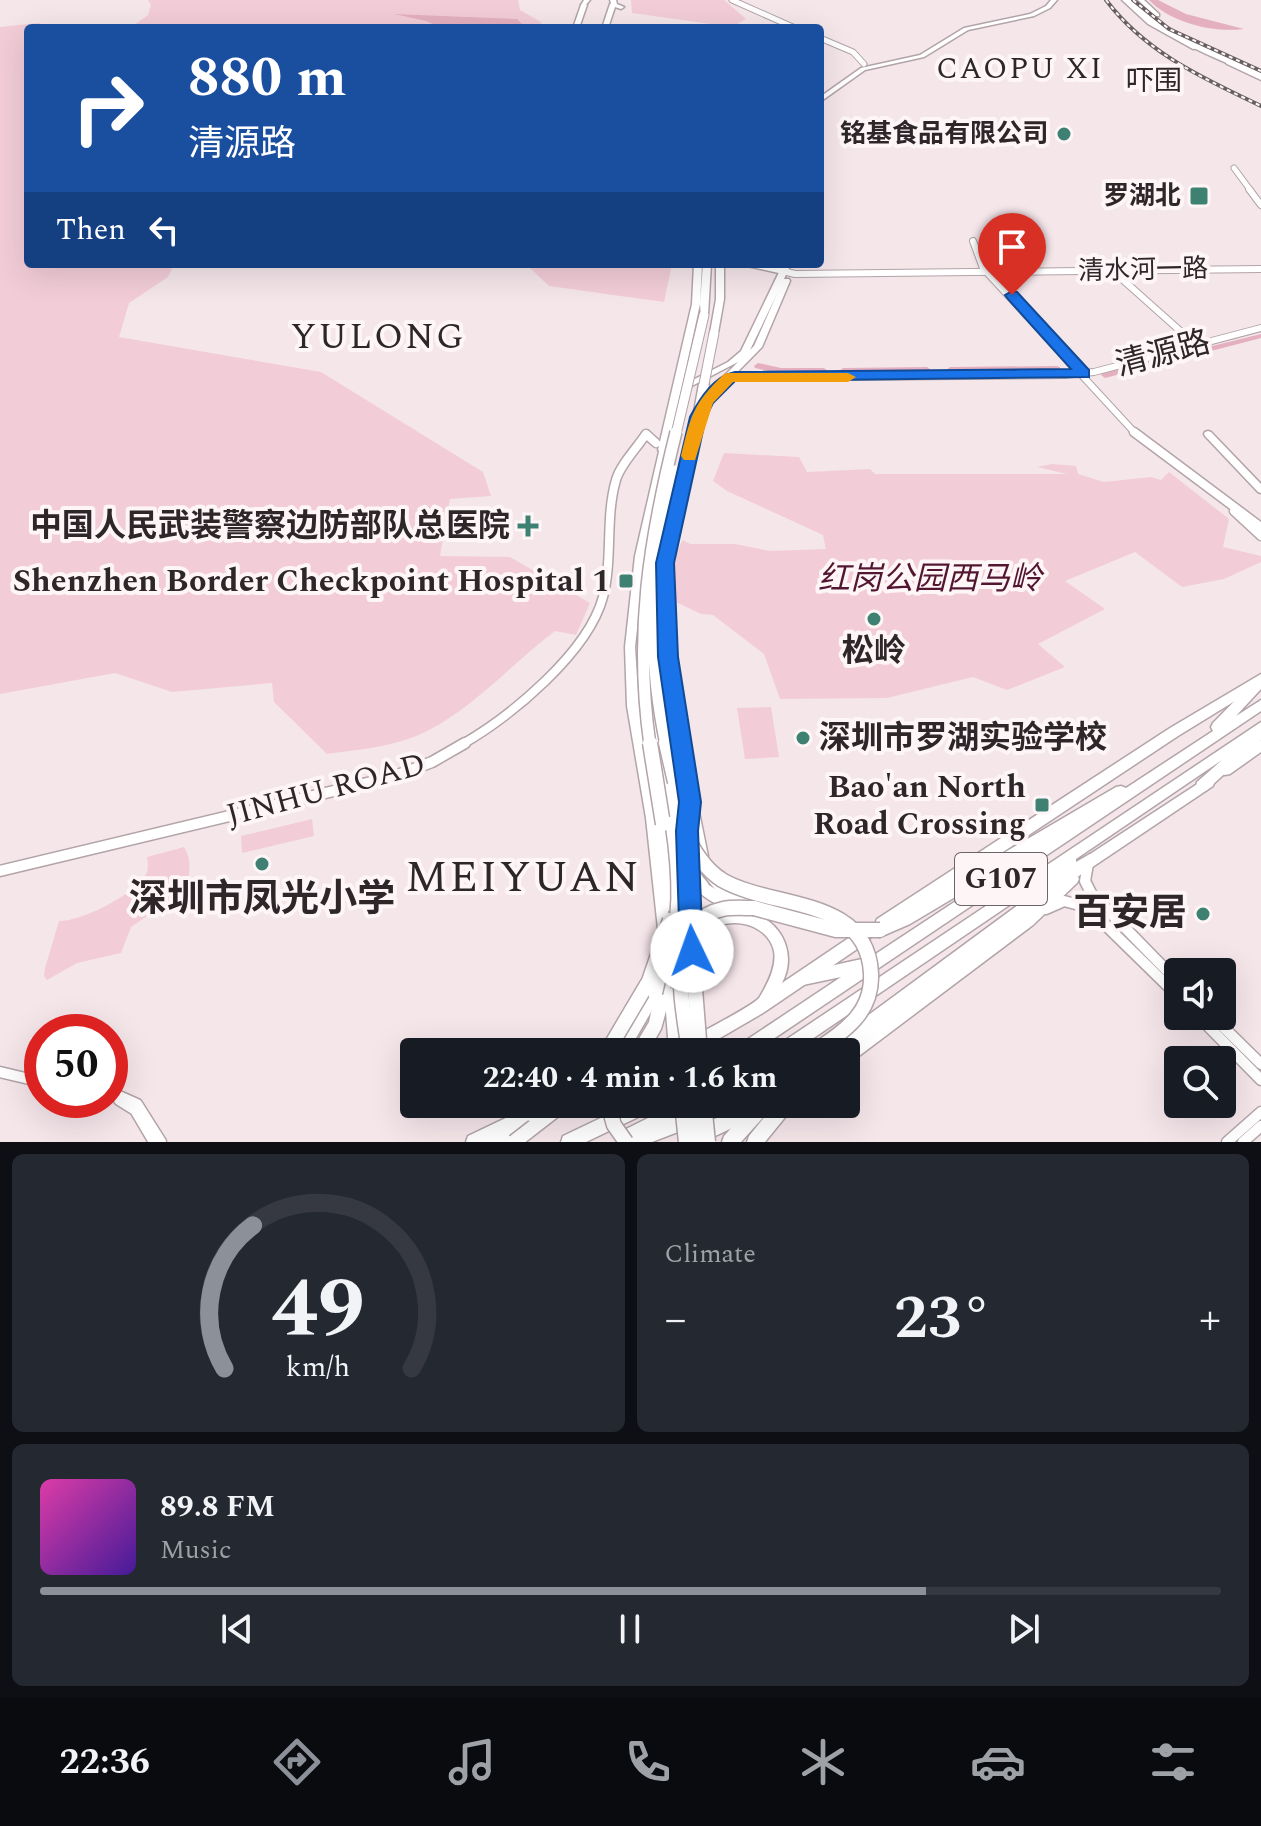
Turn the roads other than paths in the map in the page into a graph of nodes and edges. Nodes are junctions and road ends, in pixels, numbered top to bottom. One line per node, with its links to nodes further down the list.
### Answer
1 (732, 0): 9 (street)
2 (1051, 0): 14 (main road)
3 (1127, 0): 11 (main road); 13 (main road)
4 (1141, 0): 11 (main road)
5 (585, 3): 8 (main road)
6 (612, 5): 7 (highway)
7 (621, 7)
8 (577, 24)
9 (785, 24)
10 (824, 40): 12 (street)
11 (1236, 59): 13 (main road)
12 (864, 64)
13 (1260, 72)
14 (824, 95)
15 (1234, 168): 16 (street)
16 (1261, 205)
17 (698, 268): 34 (main road)
18 (709, 268): 26 (main road)
19 (720, 268): 32 (main road, bridge)
20 (788, 268): 22 (street, 清水河一路); 29 (main road); 34 (main road)
21 (1261, 268): 22 (street, 清水河一路); 24 (street, 清水河一路)
22 (988, 270): 23 (street, 清水河一路); 30 (street)
23 (1112, 270): 24 (street, 清水河一路); 25 (street)
24 (1137, 270): 25 (street)
25 (1126, 283): 28 (street)
26 (707, 315): 51 (main road, bridge); 62 (main road, bridge)
27 (1261, 328): 28 (street, 清源路)
28 (1195, 345): 30 (street, 清源路)
29 (740, 367): 30 (street, 清源路); 31 (main road)
30 (1080, 373): 31 (street, 清源路); 36 (street); 38 (street)
31 (729, 378): 32 (main road)
32 (698, 417): 41 (main road)
33 (1208, 434): 37 (main road)
34 (662, 445): 35 (street); 35 (street, JINHU ROAD); 45 (main road)
35 (636, 446): 58 (street, JINHU ROAD)
36 (1177, 466): 38 (street); 40 (street)
37 (1261, 490)
38 (1250, 514): 39 (street)
39 (1261, 524)
40 (1261, 536)
41 (665, 563): 43 (main road); 51 (main road, bridge)
42 (1261, 680): 48 (main road); 54 (main road)
43 (674, 705): 46 (main road); 53 (main road)
44 (1261, 705): 48 (main road, G107)
45 (633, 706): 46 (main road); 64 (main road)
46 (654, 712): 55 (main road)
47 (1261, 730): 52 (main road); 56 (main road, G107)
48 (1209, 739): 50 (main road, G107)
49 (1261, 745): 52 (main road)
50 (1147, 779): 59 (main road); 66 (main road, G107)
51 (675, 782): 55 (main road)
52 (1202, 786): 57 (main road)
53 (690, 802): 60 (main road); 65 (main road)
54 (1046, 817): 59 (main road); 63 (main road)
55 (677, 825): 60 (main road, bridge); 70 (main road, bridge); 83 (main road, bridge)
56 (1077, 849): 61 (main road); 82 (main road, G107)
57 (1090, 860): 61 (main road); 67 (street)
58 (0, 871)
59 (961, 884): 63 (main road)
60 (752, 912): 63 (main road, bridge); 63 (main road, bridge); 65 (main road); 71 (main road); 78 (main road, bridge)
61 (1022, 916): 69 (street); 84 (main road); 85 (main road)
62 (670, 920): 70 (main road, bridge); 74 (main road, bridge)
63 (882, 926): 68 (main road)
64 (667, 951): 70 (main road)
65 (692, 951): 79 (main road, bridge)
66 (879, 962): 68 (main road); 81 (main road, G107)
67 (1164, 968)
68 (803, 978): 71 (main road)
69 (1164, 982)
70 (663, 994): 75 (main road); 76 (main road); 77 (main road)
71 (758, 1008): 80 (main road)
72 (1212, 1030): 89 (street)
73 (1226, 1030): 86 (street)
74 (615, 1038)
75 (630, 1038)
76 (649, 1038)
77 (675, 1038)
78 (688, 1038)
79 (699, 1038)
80 (704, 1038)
81 (762, 1038)
82 (800, 1038)
83 (834, 1038)
84 (849, 1038)
85 (860, 1046)
86 (1261, 1064)
87 (0, 1069): 88 (street)
88 (24, 1075)
89 (1261, 1080)
90 (128, 1101): 108 (street)
91 (128, 1104): 107 (street)
92 (1261, 1112): 121 (street)
93 (523, 1118): 109 (main road, bridge)
94 (544, 1118): 110 (main road)
95 (545, 1118): 111 (main road, bridge)
96 (612, 1118): 114 (main road, bridge)
97 (618, 1118): 112 (main road)
98 (666, 1118): 113 (main road)
99 (683, 1118): 116 (main road, bridge)
100 (693, 1118): 115 (main road)
101 (695, 1118): 117 (main road, bridge)
102 (705, 1118): 118 (main road, bridge)
103 (735, 1118): 116 (main road)
104 (751, 1118): 119 (main road)
105 (774, 1118): 120 (main road)
106 (1261, 1126): 122 (street)
107 (154, 1142)
108 (161, 1142)
109 (474, 1142)
110 (492, 1142)
111 (514, 1142)
112 (569, 1142)
113 (619, 1142)
114 (626, 1142)
115 (632, 1142)
116 (684, 1142)
117 (698, 1142)
118 (708, 1142)
119 (730, 1142)
120 (755, 1142)
121 (1227, 1142)
122 (1243, 1142)

